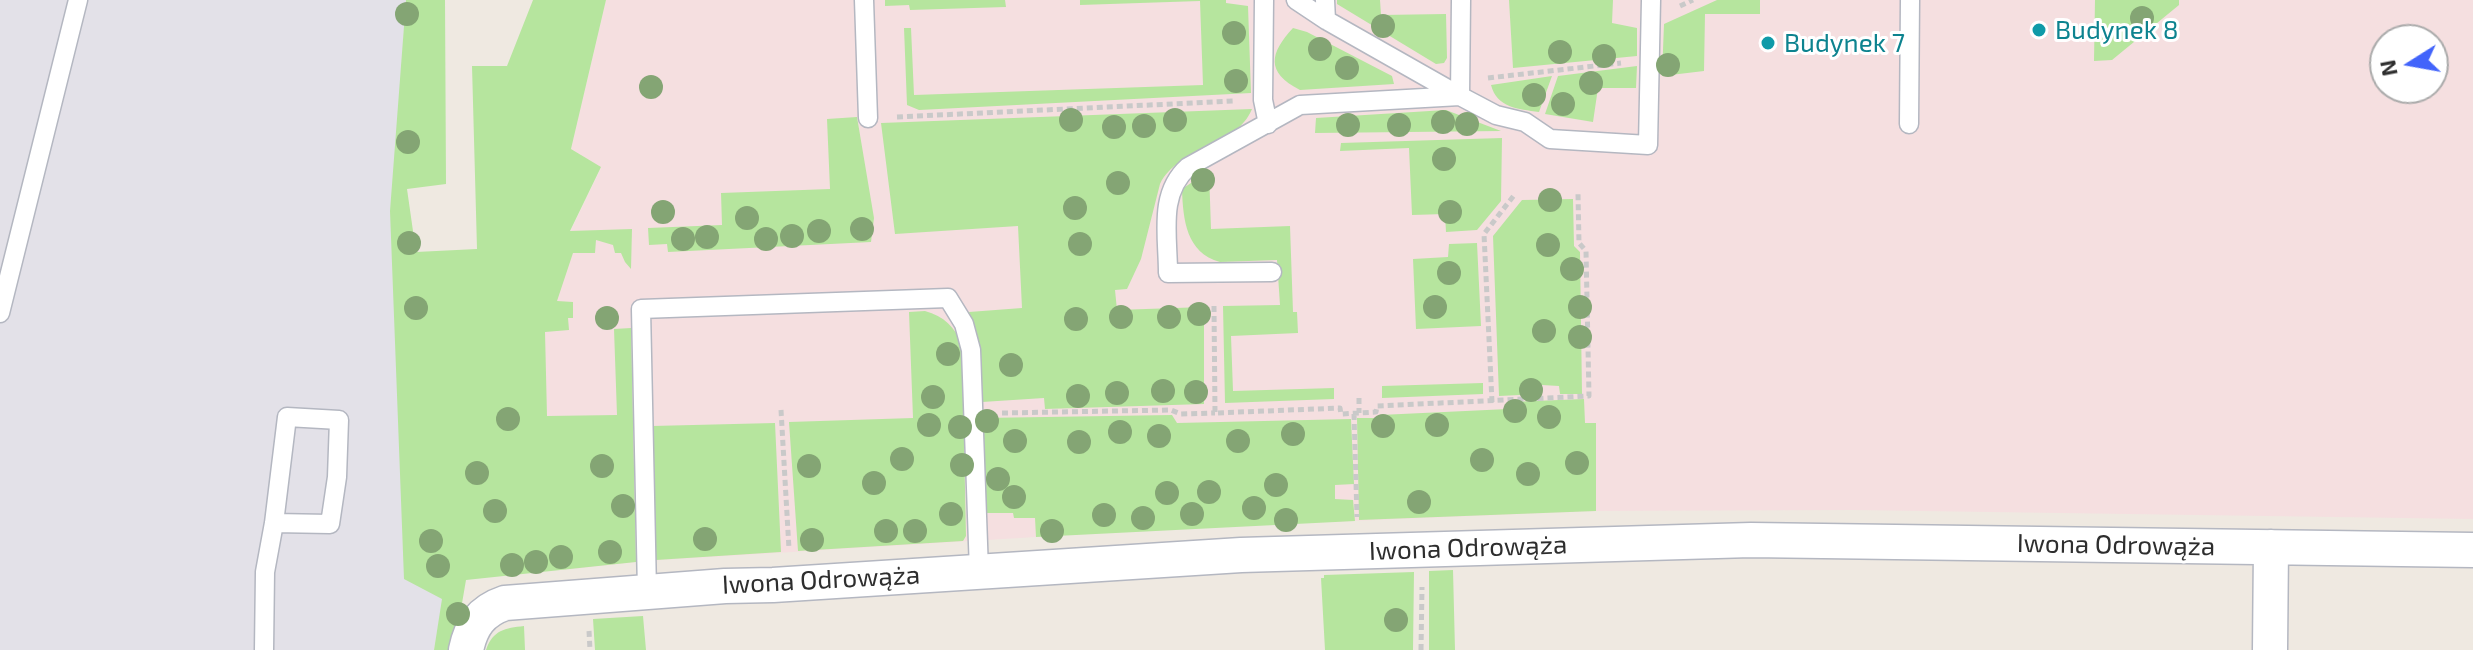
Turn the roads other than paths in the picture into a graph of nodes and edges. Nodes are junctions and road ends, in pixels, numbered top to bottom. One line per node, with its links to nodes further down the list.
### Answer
1 (78, 0): 15 (lane)
2 (864, 0): 11 (lane)
3 (1264, 0): 12 (lane)
4 (1296, 0): 9 (lane)
5 (1325, 0): 9 (lane)
6 (1461, 0): 10 (lane)
7 (1651, 0): 10 (lane)
8 (1910, 0): 13 (lane)
9 (1326, 20): 10 (lane)
10 (1461, 88): 12 (lane)
11 (868, 118)
12 (1268, 124): 14 (lane)
13 (1909, 124)
14 (1272, 272)
15 (0, 313)
16 (274, 523): 16 (lane); 22 (lane)
17 (2271, 547): 18 (street, Iwona Odrowąża); 19 (street, Iwona Odrowąża); 23 (street)
18 (2473, 550)
19 (979, 571): 20 (street, Iwona Odrowąża); 20 (lane)
20 (647, 591): 21 (street, Iwona Odrowąża)
21 (470, 638)
22 (264, 650)
23 (2270, 650)

